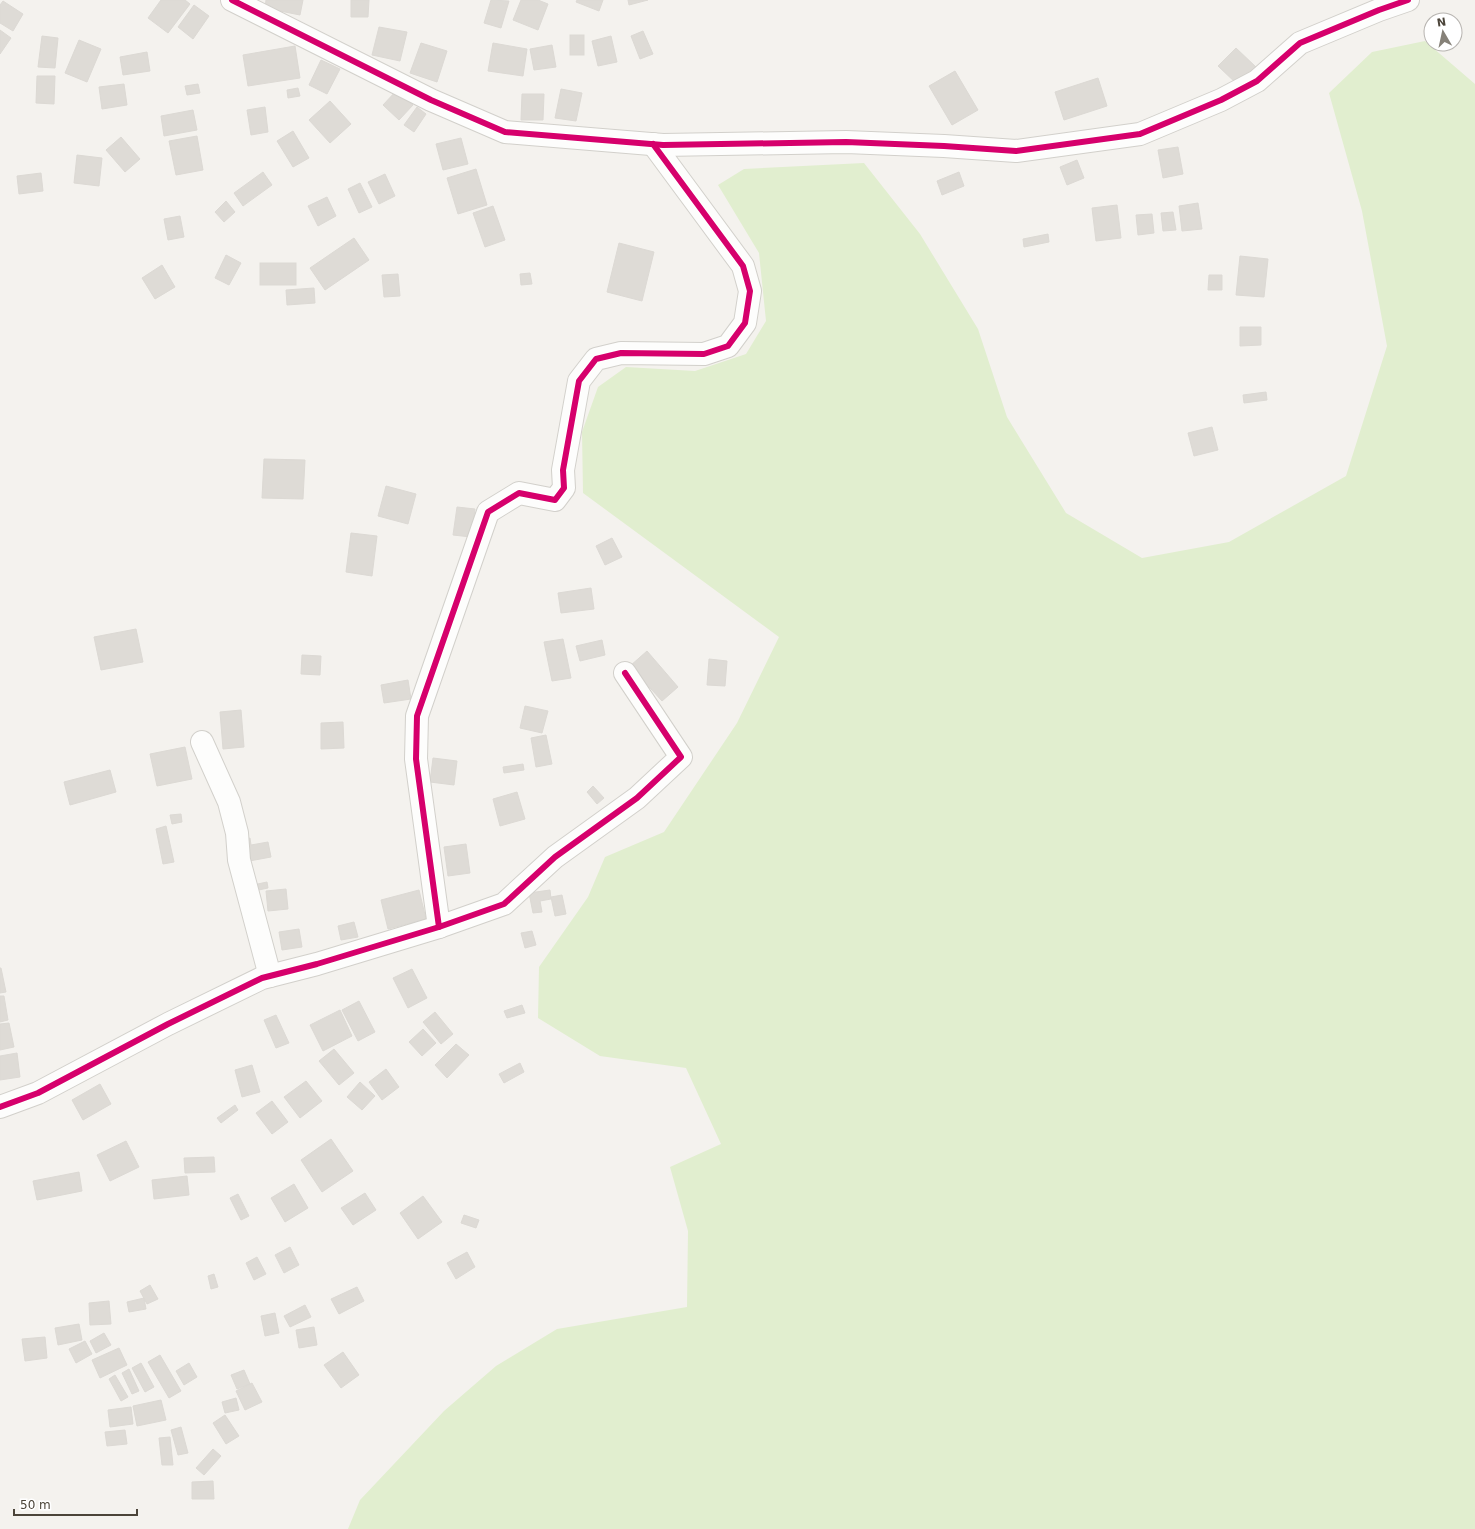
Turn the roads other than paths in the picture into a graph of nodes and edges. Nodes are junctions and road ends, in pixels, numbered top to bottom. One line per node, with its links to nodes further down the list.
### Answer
1 (232, 0): 3 (street)
2 (1408, 0): 3 (street)
3 (653, 144): 6 (street)
4 (625, 673): 6 (street)
5 (202, 742): 7 (street)
6 (439, 926): 7 (street)
7 (270, 976): 8 (street)
8 (0, 1107)

